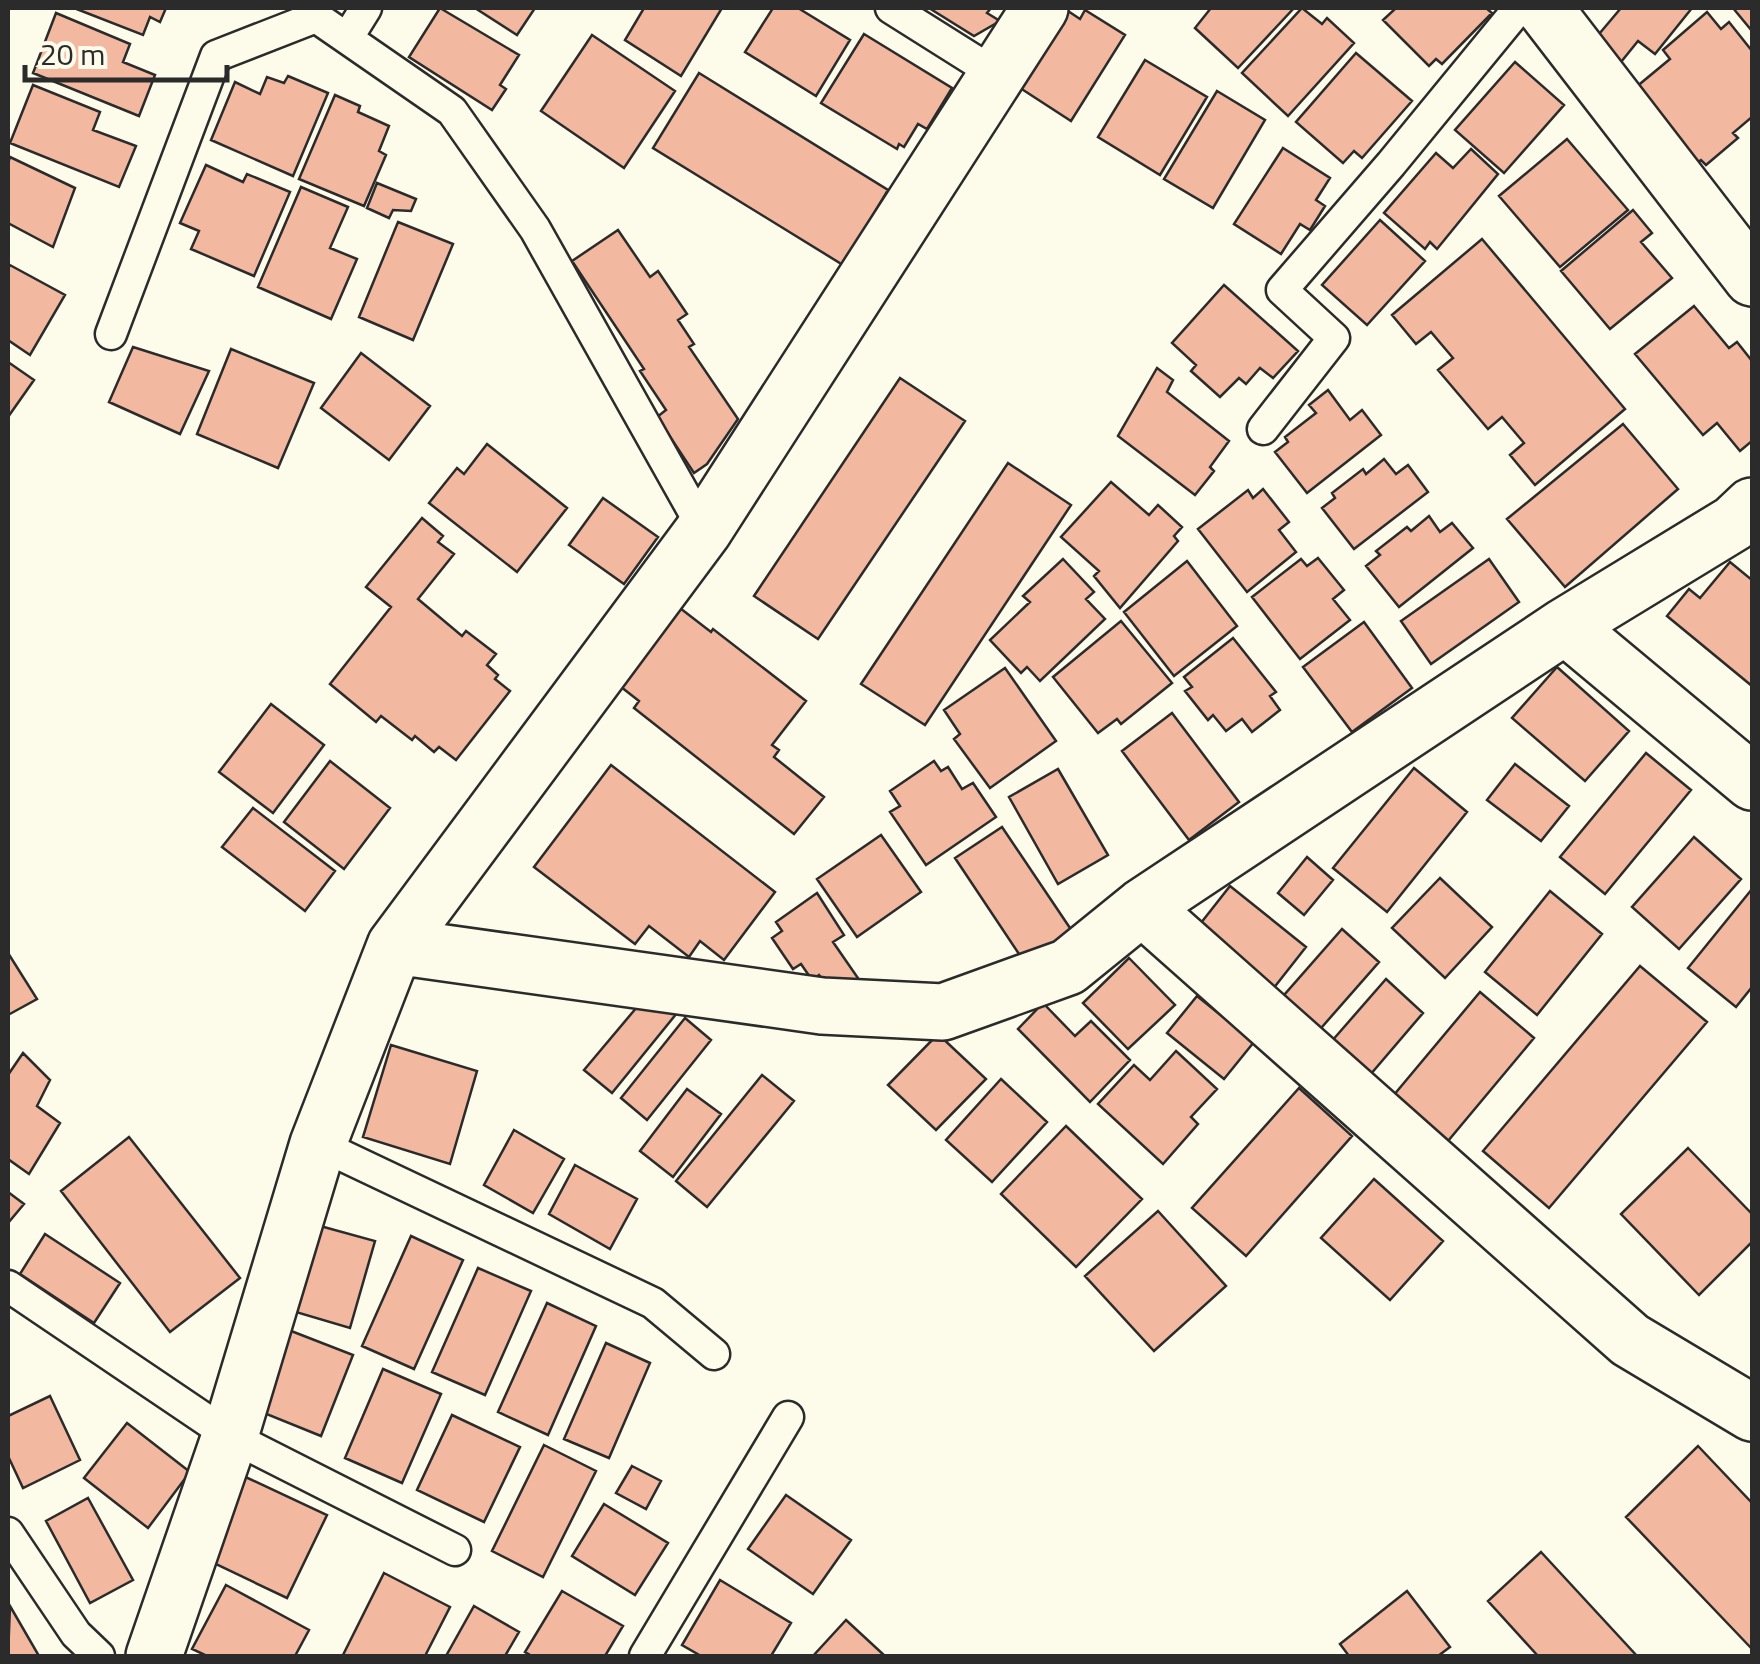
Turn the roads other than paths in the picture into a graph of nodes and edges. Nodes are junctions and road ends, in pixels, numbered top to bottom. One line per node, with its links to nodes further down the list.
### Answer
1 (366, 8): 6 (lane)
2 (891, 8): 7 (lane)
3 (1040, 8): 7 (street)
4 (1519, 8): 10 (lane)
5 (1544, 8): 8 (street)
6 (348, 36): 9 (lane); 12 (lane)
7 (999, 76): 12 (street)
8 (1752, 278)
9 (111, 334)
10 (1263, 429)
11 (1752, 506): 13 (street)
12 (704, 530): 16 (street)
13 (1565, 626): 14 (street); 15 (street)
14 (1752, 782)
15 (1142, 906): 16 (street); 20 (street)
16 (395, 946): 17 (street)
17 (318, 1144): 19 (lane); 22 (street)
18 (8, 1286): 22 (lane)
19 (714, 1354)
20 (1752, 1413)
21 (788, 1416): 27 (lane)
22 (230, 1436): 24 (lane); 26 (street)
23 (8, 1533): 25 (lane)
24 (455, 1550)
25 (99, 1656)
26 (154, 1656)
27 (645, 1656)

